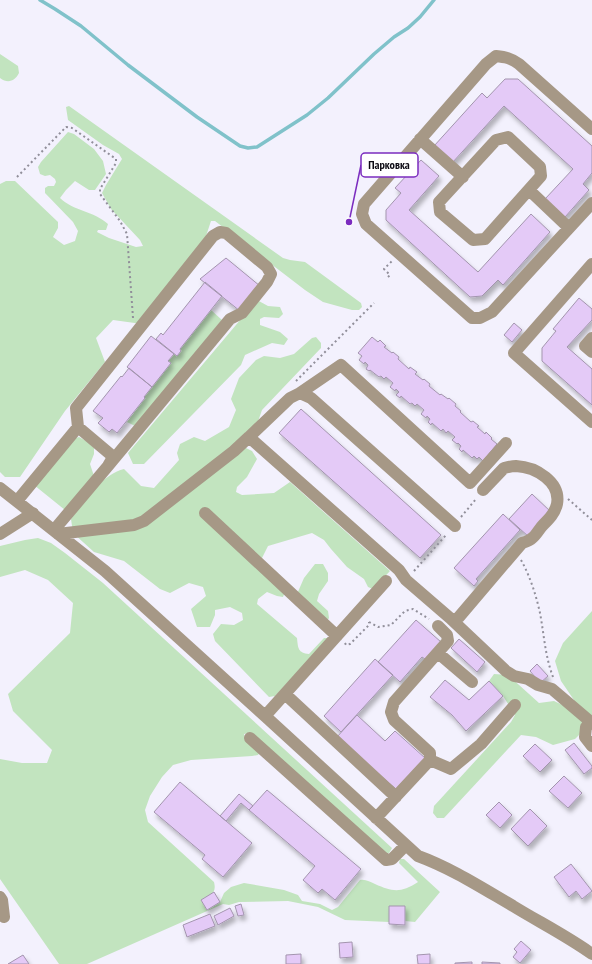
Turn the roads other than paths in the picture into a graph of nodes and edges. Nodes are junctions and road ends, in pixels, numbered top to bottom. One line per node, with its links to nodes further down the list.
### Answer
1 (592, 129): 2 (street)
2 (420, 140): 3 (street); 6 (street)
3 (462, 177): 4 (street); 4 (street)
4 (529, 190): 6 (street)
5 (592, 203): 6 (street)
6 (570, 228)
7 (592, 264): 11 (street)
8 (592, 338): 9 (street)
9 (592, 352)
10 (296, 389): 13 (street); 14 (street); 21 (street)
11 (592, 422)
12 (78, 427): 15 (street); 15 (street); 18 (street)
13 (249, 437): 22 (street); 25 (street)
14 (506, 443)
15 (108, 466): 22 (street)
16 (0, 488): 18 (street)
17 (483, 490): 25 (street)
18 (17, 501): 20 (street)
19 (205, 513): 27 (street)
20 (33, 514): 22 (street); 23 (street)
21 (455, 526)
22 (56, 532): 32 (street)
23 (0, 534)
24 (386, 581): 27 (street)
25 (450, 618): 33 (street)
26 (438, 626): 28 (street)
27 (337, 636): 30 (street)
28 (438, 653): 29 (street); 36 (street)
29 (472, 682)
30 (285, 694): 32 (street); 37 (street)
31 (516, 705): 36 (street)
32 (265, 716): 38 (street)
33 (592, 723): 35 (street)
34 (250, 738): 39 (street)
35 (592, 746)
36 (430, 760): 37 (street)
37 (396, 797): 38 (street)
38 (376, 818): 39 (street)
39 (406, 845): 42 (street)
40 (0, 898): 41 (street)
41 (4, 917)
42 (592, 954)

